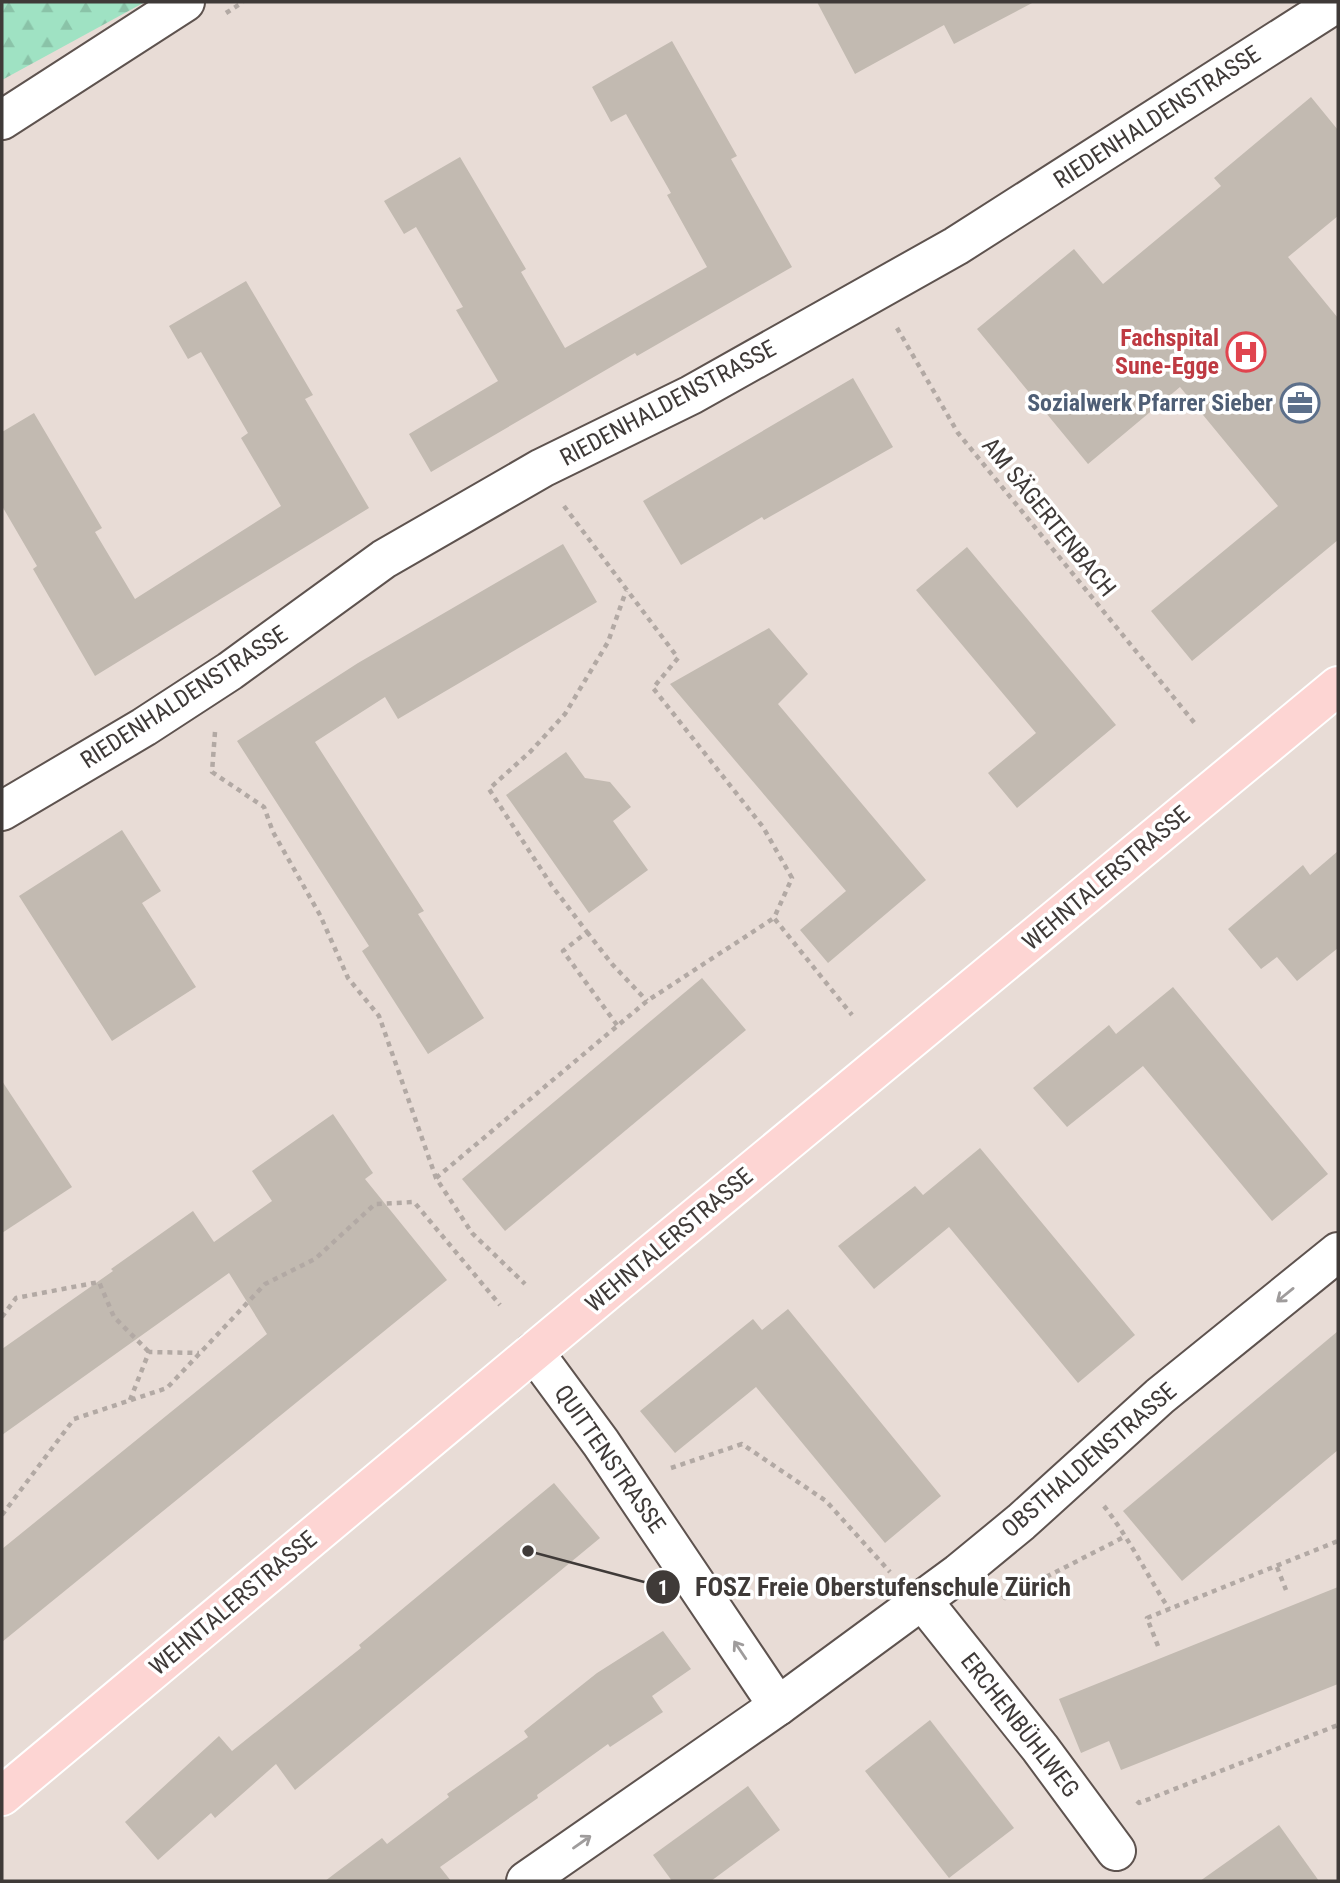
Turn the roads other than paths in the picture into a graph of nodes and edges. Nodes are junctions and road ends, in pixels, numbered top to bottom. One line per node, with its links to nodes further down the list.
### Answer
1 (185, 2): 3 (street)
2 (1338, 2): 5 (street, RIEDENHALDENSTRASSE)
3 (2, 120)
4 (1338, 686): 7 (main road, WEHNTALERSTRASSE)
5 (2, 811)
6 (1338, 1252): 8 (street, OBSTHALDENSTRASSE, one-way to 8)
7 (534, 1352): 9 (street, QUITTENSTRASSE, one-way to 7); 10 (main road, WEHNTALERSTRASSE)
8 (922, 1600): 9 (street, OBSTHALDENSTRASSE); 11 (street, ERCHENBÜHLWEG)
9 (778, 1706): 12 (street, OBSTHALDENSTRASSE, one-way to 9)
10 (4, 1789)
11 (1116, 1851)
12 (526, 1881)

